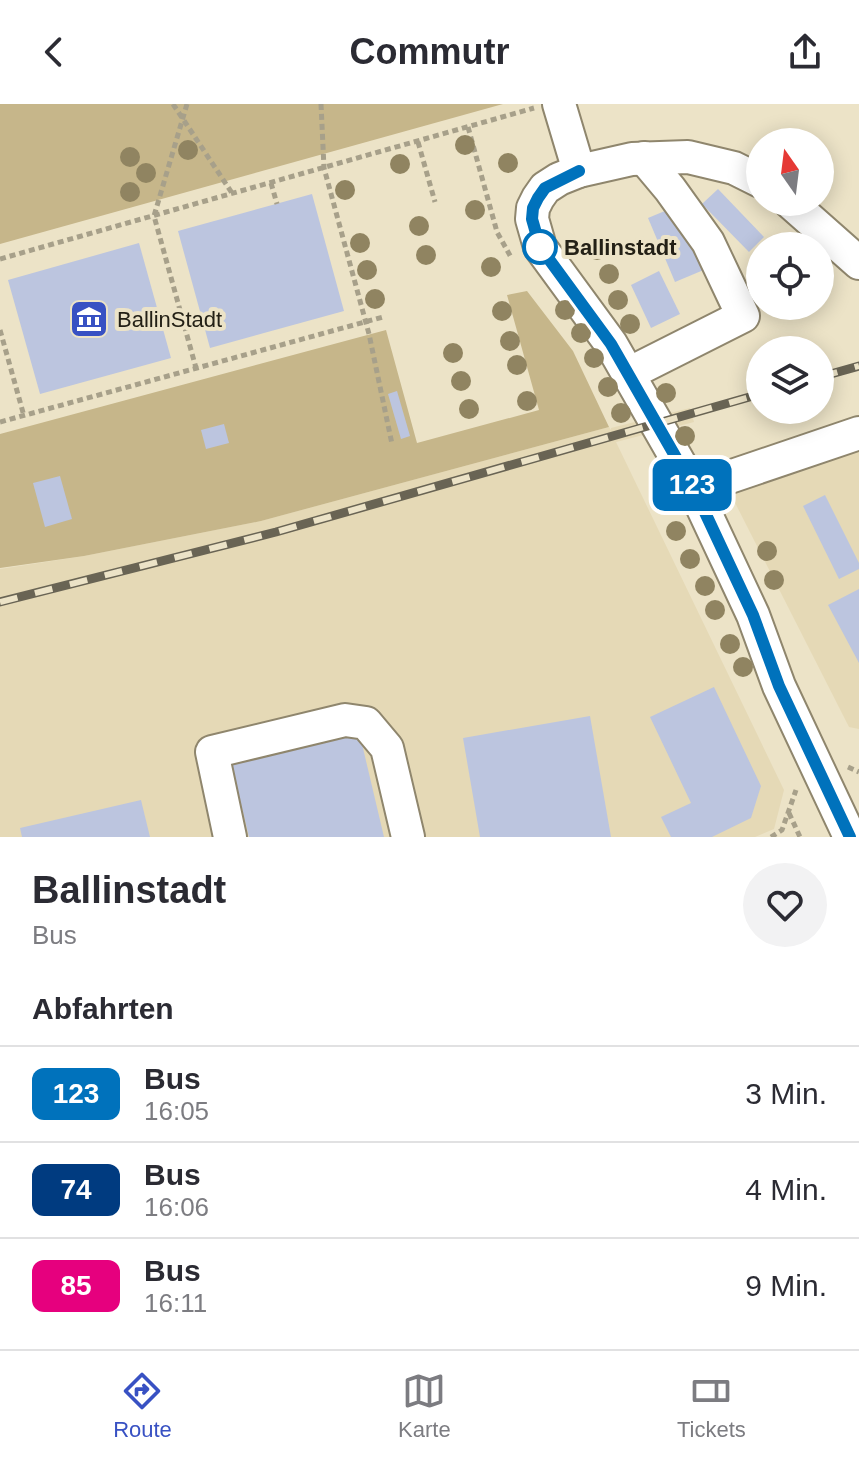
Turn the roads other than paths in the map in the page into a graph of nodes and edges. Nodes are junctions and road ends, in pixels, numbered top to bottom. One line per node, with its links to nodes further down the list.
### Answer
1 (548, 106): 3 (street)
2 (644, 158): 3 (street); 4 (street); 7 (street)
3 (579, 171): 7 (street)
4 (746, 174)
5 (806, 216): 6 (street)
6 (859, 263)
7 (628, 374): 9 (street)
8 (859, 433): 9 (street)
9 (694, 489): 13 (street)
10 (859, 834): 13 (street)
11 (230, 837): 12 (street)
12 (408, 837)
13 (851, 837)

